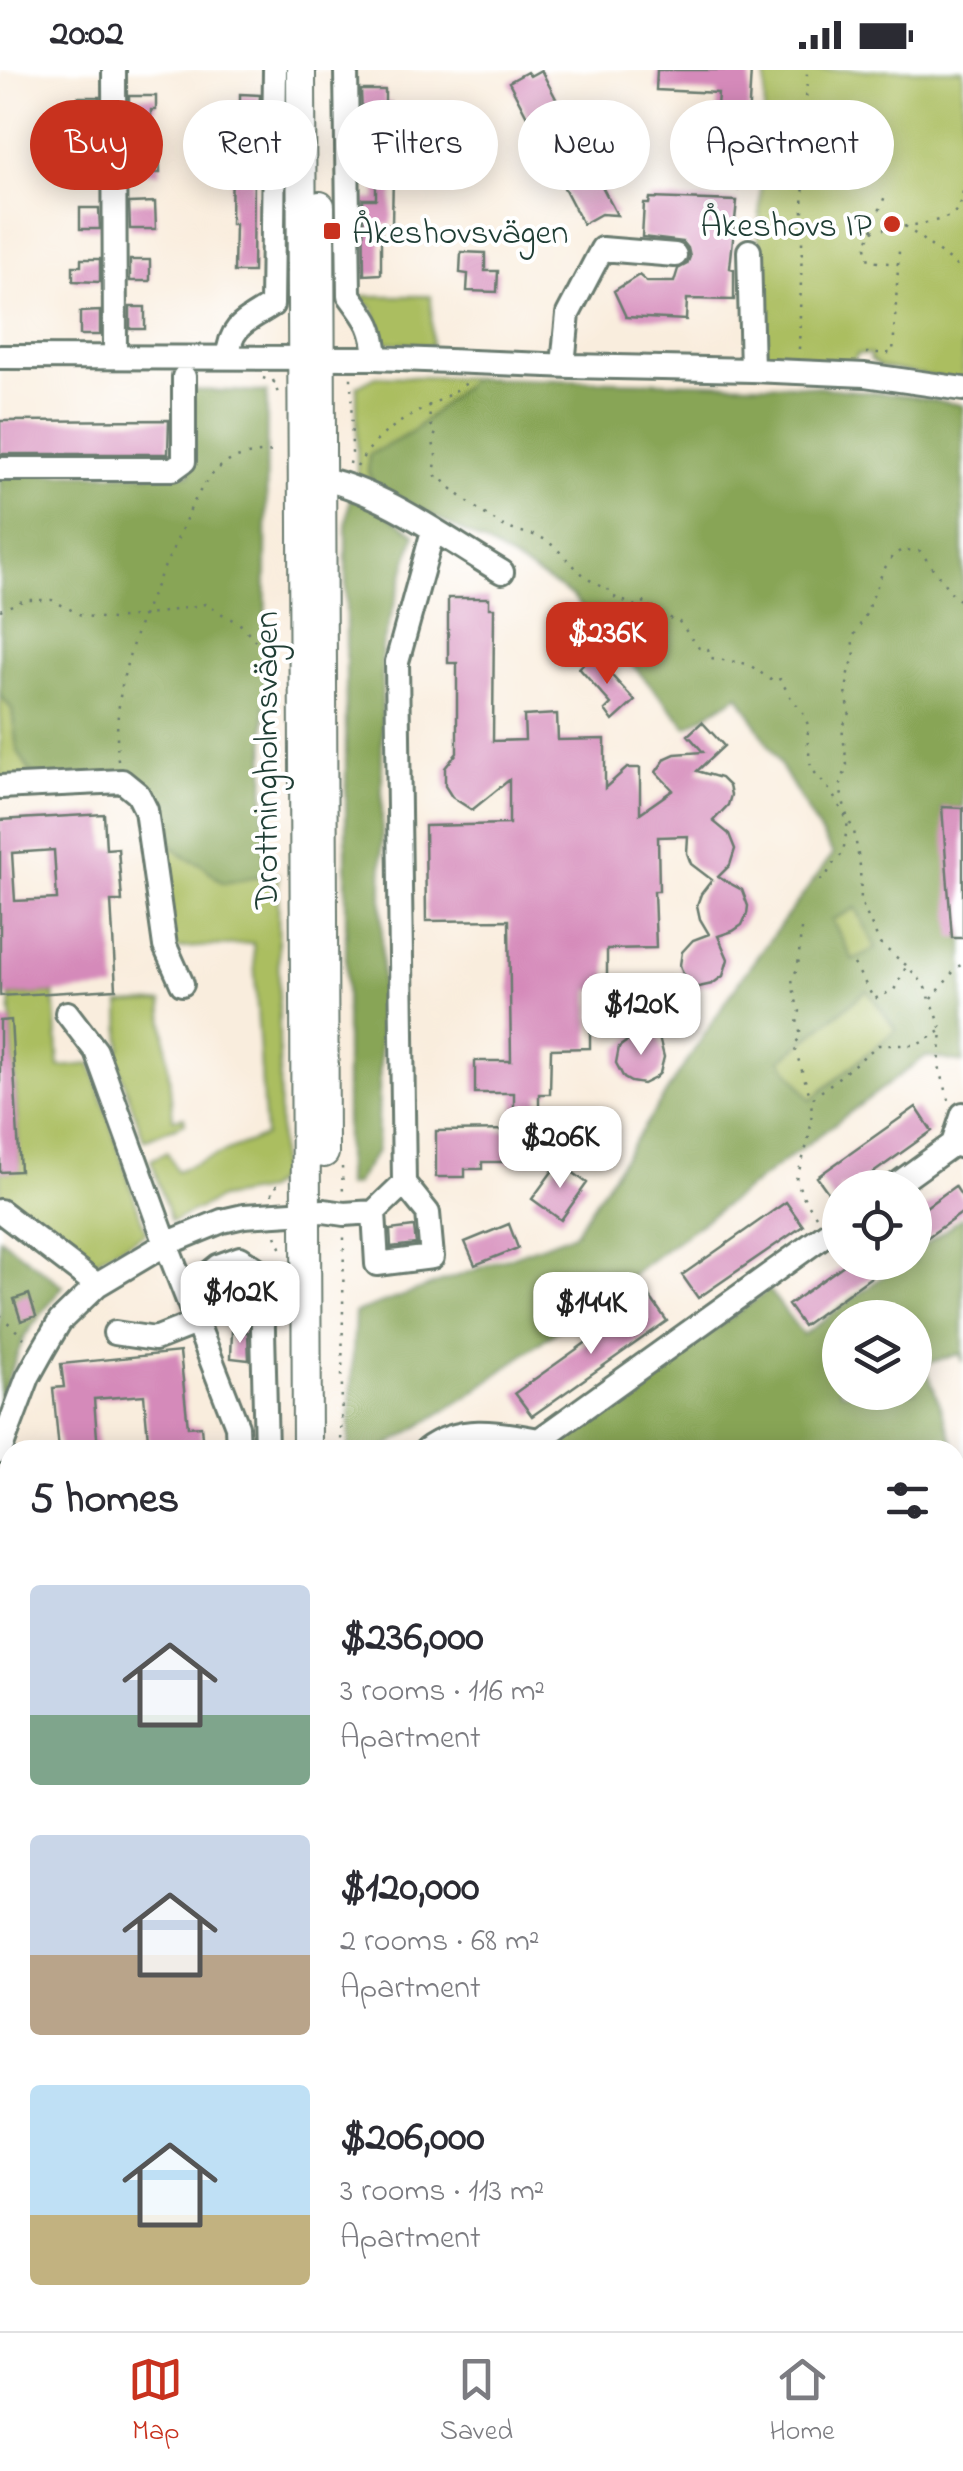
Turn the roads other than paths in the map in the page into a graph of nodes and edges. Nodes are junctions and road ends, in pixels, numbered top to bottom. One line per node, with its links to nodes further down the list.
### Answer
1 (114, 70): 9 (street)
2 (275, 70): 10 (street)
3 (301, 70): 11 (main road, Drottningholmsvägen)
4 (320, 70): 11 (main road, Drottningholmsvägen)
5 (346, 70): 12 (street)
6 (750, 251): 14 (street)
7 (675, 255): 13 (street)
8 (0, 357): 9 (street)
9 (115, 357): 10 (street)
10 (228, 358): 11 (street)
11 (299, 358): 12 (street); 18 (main road, Drottningholmsvägen); 29 (main road, Drottningholmsvägen)
12 (376, 358): 13 (street)
13 (563, 366): 14 (street)
14 (752, 370): 16 (street)
15 (184, 377): 17 (street)
16 (963, 389)
17 (0, 469)
18 (335, 481): 19 (street); 29 (main road, Drottningholmsvägen)
19 (433, 531): 20 (street); 27 (street)
20 (502, 572)
21 (0, 786): 22 (street)
22 (182, 984)
23 (67, 1013): 32 (street)
24 (962, 1116): 25 (street)
25 (958, 1145): 26 (street)
26 (920, 1170)
27 (404, 1183): 30 (street); 30 (street)
28 (0, 1210): 33 (street)
29 (315, 1212): 30 (street); 32 (street); 40 (main road, Drottningholmsvägen); 41 (main road, Drottningholmsvägen)
30 (374, 1212)
31 (822, 1238): 44 (street)
32 (166, 1244): 33 (street); 34 (street)
33 (97, 1285): 37 (street)
34 (186, 1292): 35 (street); 39 (street)
35 (198, 1322): 36 (street); 38 (street)
36 (115, 1333)
37 (4, 1440)
38 (237, 1440)
39 (266, 1440)
40 (307, 1440)
41 (326, 1440)
42 (442, 1440): 43 (street)
43 (523, 1440)
44 (549, 1440)

